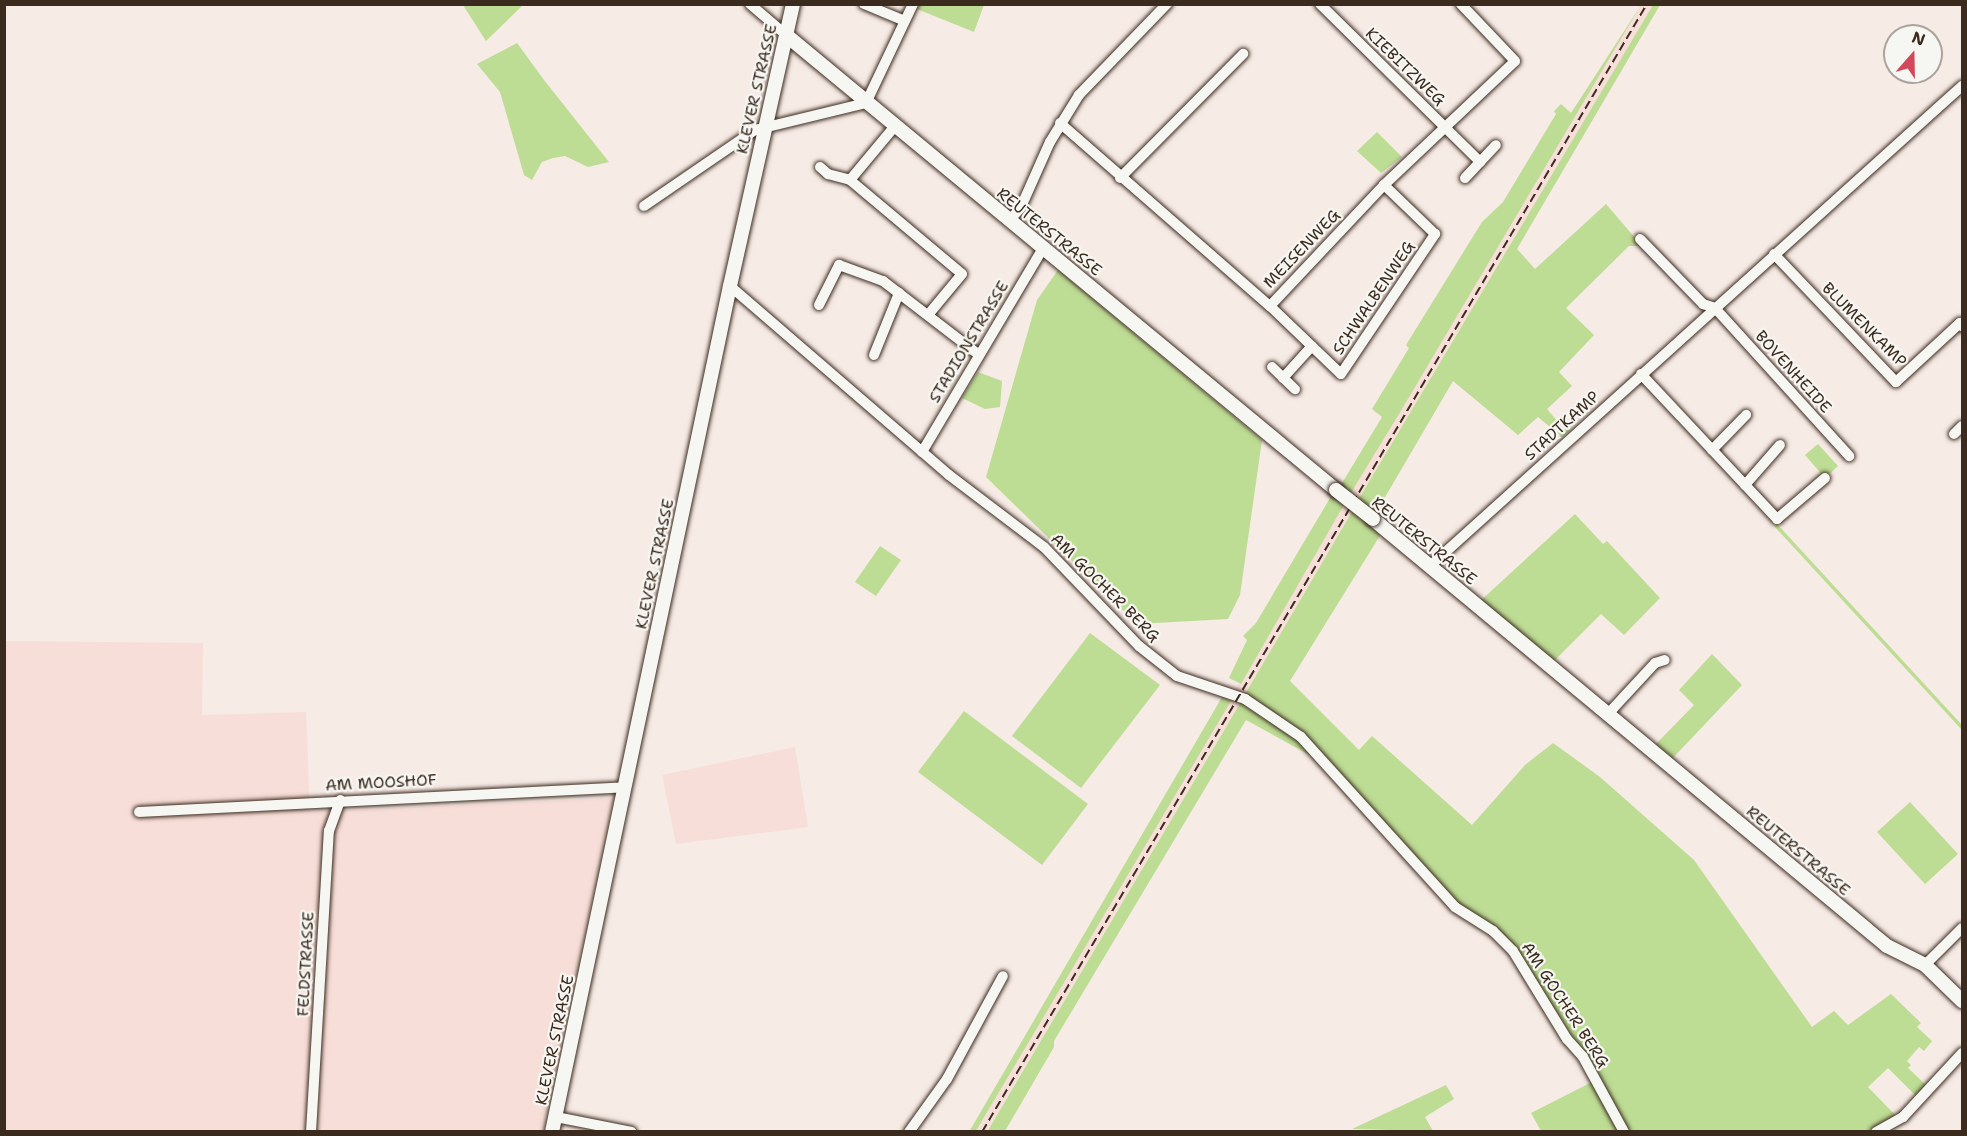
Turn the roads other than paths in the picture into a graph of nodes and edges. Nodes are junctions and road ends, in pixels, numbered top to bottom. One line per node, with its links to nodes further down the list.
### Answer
1 (750, 4): 9 (street, REUTERSTRASSE)
2 (794, 4): 9 (street, KLEVER STRASSE)
3 (864, 4): 8 (street)
4 (912, 4): 8 (street)
5 (1167, 4): 13 (street)
6 (1320, 4): 15 (street, KIEBITZWEG)
7 (1461, 4): 15 (street, MEISENWEG)
8 (905, 21): 12 (street)
9 (782, 32): 12 (street, REUTERSTRASSE); 16 (street, KLEVER STRASSE)
10 (1243, 54): 20 (street)
11 (1962, 86): 28 (street, STADTKAMP)
12 (866, 104): 14 (street, REUTERSTRASSE); 16 (street)
13 (1060, 123): 20 (street, MEISENWEG); 25 (street)
14 (895, 126): 22 (street); 25 (street, REUTERSTRASSE)
15 (1445, 126): 18 (street); 23 (street, MEISENWEG)
16 (764, 128): 24 (street); 29 (street, KLEVER STRASSE)
17 (1496, 145): 18 (street)
18 (1480, 162): 21 (street)
19 (820, 167): 22 (street)
20 (1120, 178): 32 (street, MEISENWEG)
21 (1465, 178)
22 (850, 180): 34 (street)
23 (1384, 185): 32 (street, MEISENWEG); 36 (street, SCHWALBENWEG)
24 (644, 206)
25 (1009, 221): 27 (street, REUTERSTRASSE)
26 (1640, 239): 33 (street)
27 (1043, 248): 38 (street, STADIONSTRASSE); 52 (street, REUTERSTRASSE, bridge)
28 (1774, 254): 33 (street, STADTKAMP); 35 (street, BLUMENKAMP)
29 (730, 286): 48 (street, AM GOCHER BERG); 55 (street, KLEVER STRASSE)
30 (899, 293): 31 (street); 34 (street); 37 (street)
31 (819, 304)
32 (1270, 306): 36 (street, SCHWALBENWEG)
33 (1715, 308): 40 (street, STADTKAMP); 49 (street, BOVENHEIDE)
34 (928, 315): 38 (street)
35 (1962, 326)
36 (1312, 346): 41 (street, SCHWALBENWEG)
37 (874, 355)
38 (979, 355): 48 (street, STADIONSTRASSE)
39 (1272, 367): 41 (street)
40 (1641, 374): 47 (street); 52 (street, STADTKAMP)
41 (1284, 378): 42 (street)
42 (1295, 389)
43 (1746, 415): 47 (street)
44 (1962, 426): 45 (street)
45 (1954, 434)
46 (1780, 445): 51 (street)
47 (1712, 450): 51 (street)
48 (922, 452): 68 (street, AM GOCHER BERG)
49 (1849, 456)
50 (1825, 478): 51 (street)
51 (1745, 485)
52 (1430, 566): 54 (street, REUTERSTRASSE)
53 (1665, 660): 54 (street)
54 (1608, 714): 59 (street, REUTERSTRASSE)
55 (625, 787): 56 (street, AM MOOSHOF); 63 (street, KLEVER STRASSE)
56 (340, 800): 57 (street, AM MOOSHOF); 64 (street, FELDSTRASSE)
57 (139, 812)
58 (1962, 928): 59 (street)
59 (1925, 965): 61 (street, REUTERSTRASSE)
60 (1003, 976): 67 (street)
61 (1962, 1001)
62 (1962, 1053): 69 (street)
63 (556, 1117): 65 (street, KLEVER STRASSE); 66 (street)
64 (311, 1131)
65 (552, 1131)
66 (632, 1131)
67 (909, 1131)
68 (1624, 1131)
69 (1876, 1131)

